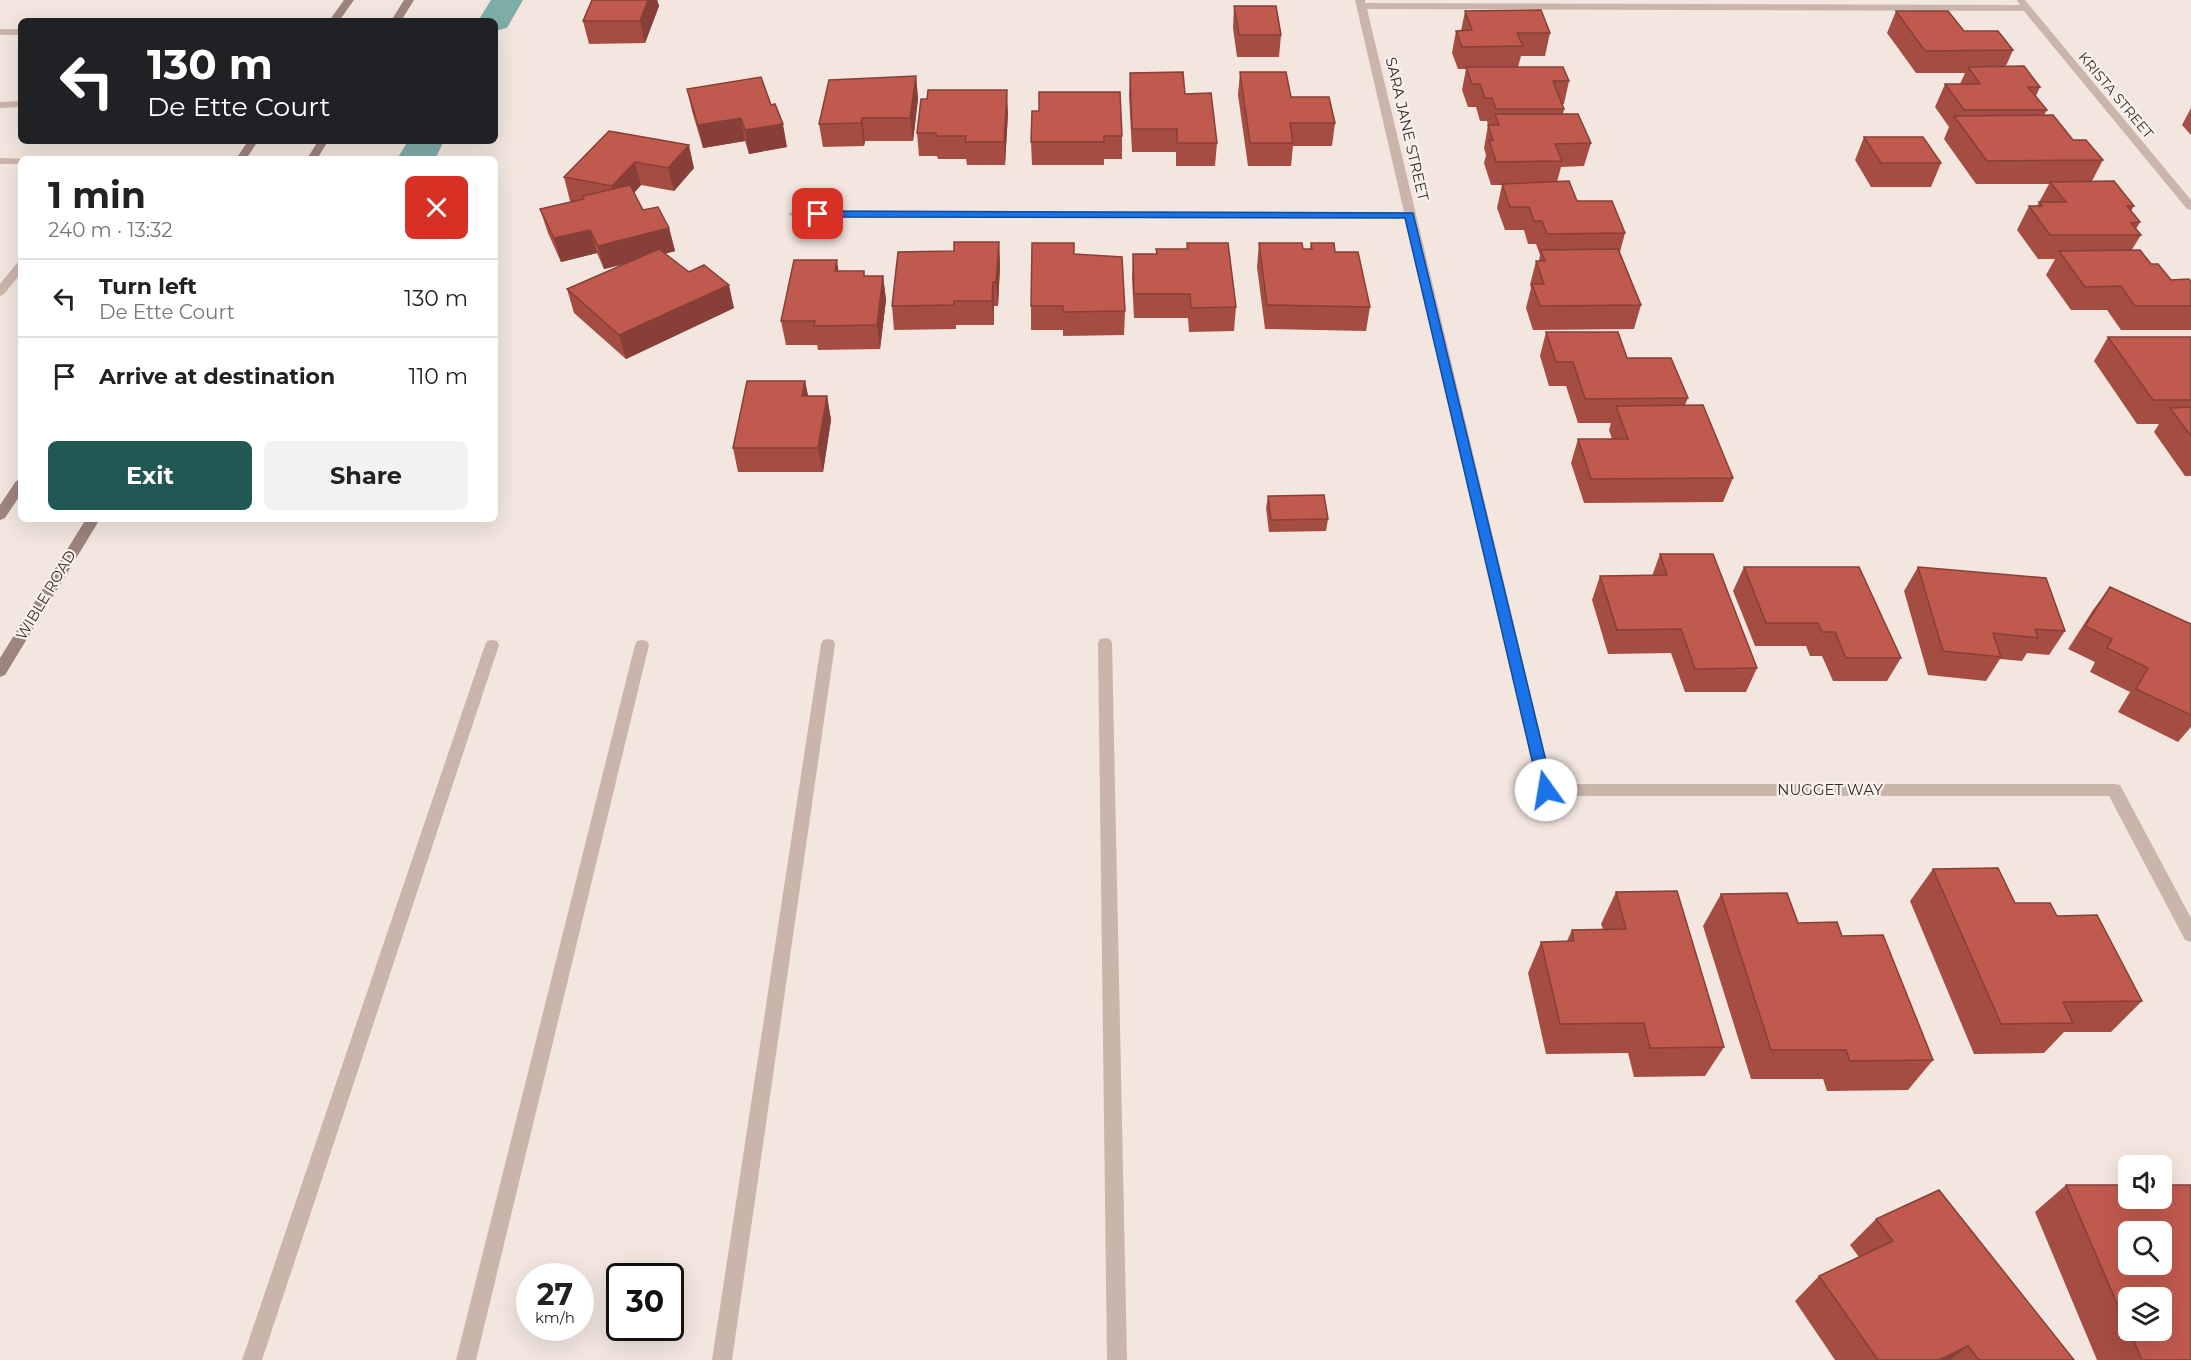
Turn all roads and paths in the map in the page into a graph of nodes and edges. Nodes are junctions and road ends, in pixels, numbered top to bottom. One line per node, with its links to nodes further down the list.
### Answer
1 (349, 0): 5 (street)
2 (409, 0): 6 (street)
3 (1361, 3): 4 (street); 15 (street, SARA JANE STREET)
4 (2023, 4): 13 (street, KRISTA STREET)
5 (336, 18)
6 (398, 18)
7 (0, 32): 8 (street)
8 (18, 32)
9 (18, 104): 10 (street)
10 (0, 105)
11 (0, 161): 12 (street)
12 (18, 161)
13 (2191, 207)
14 (794, 214): 15 (street)
15 (1410, 215): 26 (street, SARA JANE STREET)
16 (18, 269): 17 (street)
17 (0, 292)
18 (18, 488): 19 (street)
19 (0, 515)
20 (91, 522): 25 (street, WIBLE ROAD)
21 (1105, 643): 31 (street)
22 (828, 644): 30 (street)
23 (492, 645): 28 (street)
24 (642, 645): 29 (street)
25 (0, 671)
26 (1546, 790): 27 (street, NUGGET WAY)
27 (2191, 935)
28 (252, 1360)
29 (466, 1360)
30 (722, 1360)
31 (1117, 1360)

